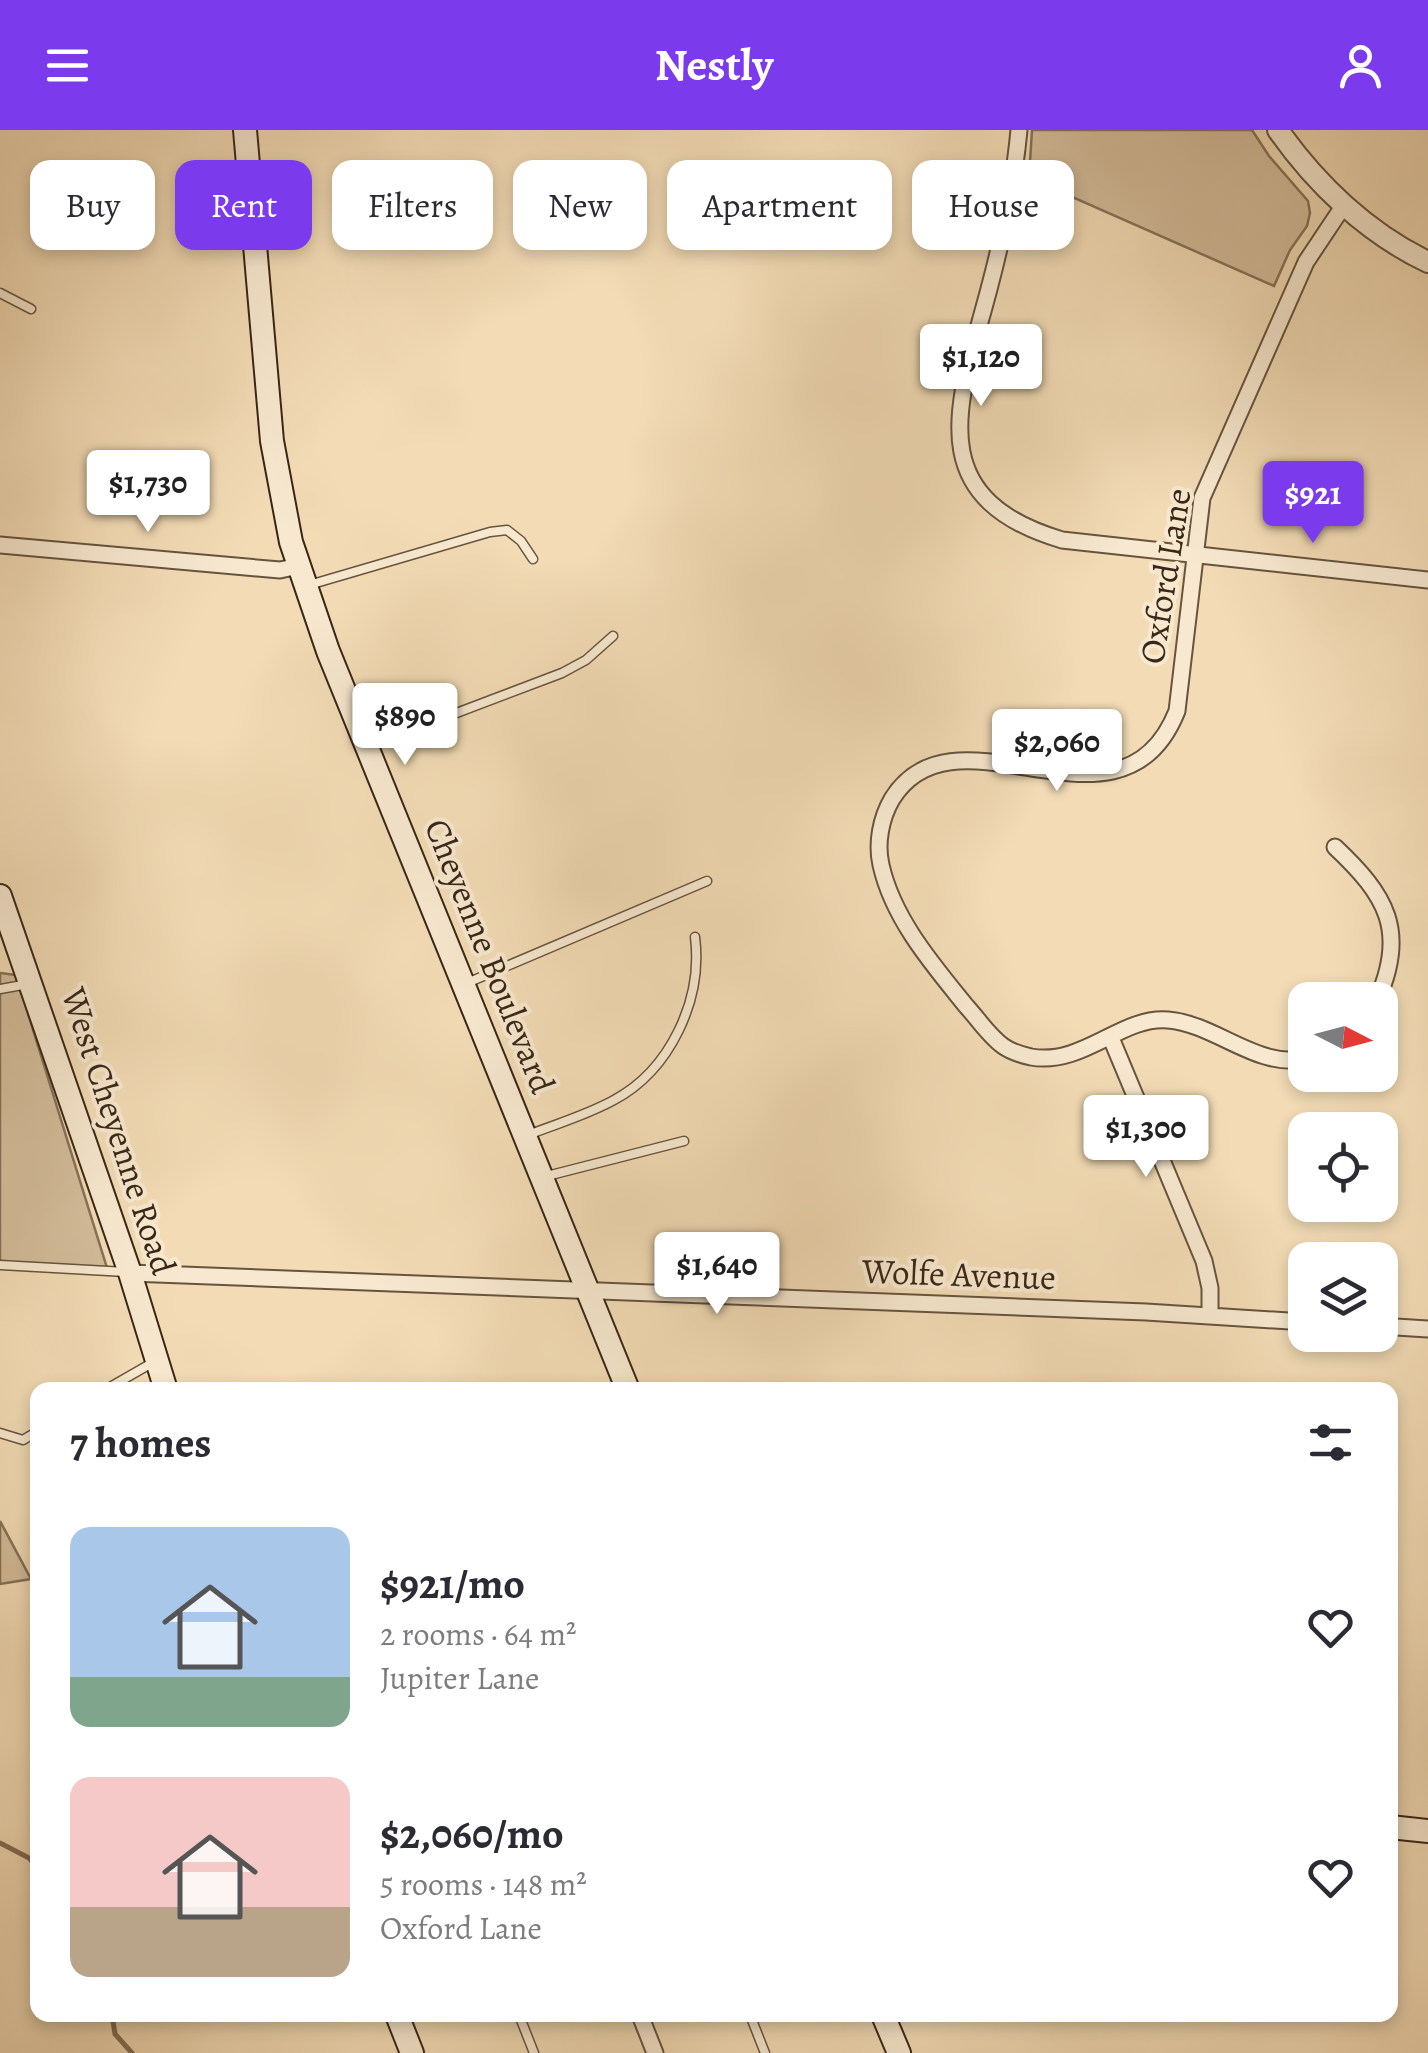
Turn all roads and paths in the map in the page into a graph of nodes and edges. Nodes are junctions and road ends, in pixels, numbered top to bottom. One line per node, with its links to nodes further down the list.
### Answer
1 (246, 130): 11 (main road, Cheyenne Boulevard)
2 (1019, 130): 9 (street)
3 (1278, 130): 4 (street)
4 (1344, 205): 5 (street); 9 (street, Oxford Lane)
5 (1428, 262)
6 (0, 292): 7 (lane)
7 (32, 309)
8 (0, 544): 11 (street)
9 (1193, 556): 12 (street); 23 (street, Oxford Lane)
10 (533, 559): 11 (lane)
11 (303, 576): 14 (main road, Cheyenne Boulevard)
12 (1428, 580)
13 (612, 636): 14 (lane)
14 (368, 747): 21 (main road, Cheyenne Boulevard)
15 (1336, 847): 19 (street)
16 (707, 881): 21 (lane)
17 (0, 896): 20 (main road, West Cheyenne Road)
18 (695, 937): 25 (lane)
19 (1384, 982)
20 (32, 983): 22 (lane); 29 (main road, West Cheyenne Road)
21 (465, 984): 25 (main road, Cheyenne Boulevard)
22 (0, 988)
23 (1110, 1038): 24 (street, Oxford Lane); 31 (street)
24 (1288, 1059)
25 (526, 1136): 27 (main road, Cheyenne Boulevard)
26 (684, 1140): 27 (lane)
27 (542, 1178): 30 (main road, Cheyenne Boulevard)
28 (0, 1265): 29 (lane)
29 (130, 1272): 30 (street, Wolfe Avenue); 35 (main road, West Cheyenne Road)
30 (587, 1291): 31 (street, Wolfe Avenue); 38 (main road, Cheyenne Boulevard)
31 (1210, 1316): 32 (street, Wolfe Avenue)
32 (1288, 1321)
33 (1398, 1327): 34 (street)
34 (1428, 1329)
35 (156, 1360): 36 (lane); 37 (main road, West Cheyenne Road)
36 (119, 1382)
37 (163, 1382)
38 (625, 1382)
39 (0, 1433): 40 (lane)
40 (30, 1436)
41 (1398, 1828): 42 (main road)
42 (1428, 1831)
43 (401, 2022): 48 (main road)
44 (523, 2022): 49 (lane)
45 (643, 2022): 50 (street)
46 (753, 2022): 51 (lane)
47 (886, 2022): 52 (main road)
48 (412, 2053)
49 (534, 2053)
50 (655, 2053)
51 (765, 2053)
52 (899, 2053)

